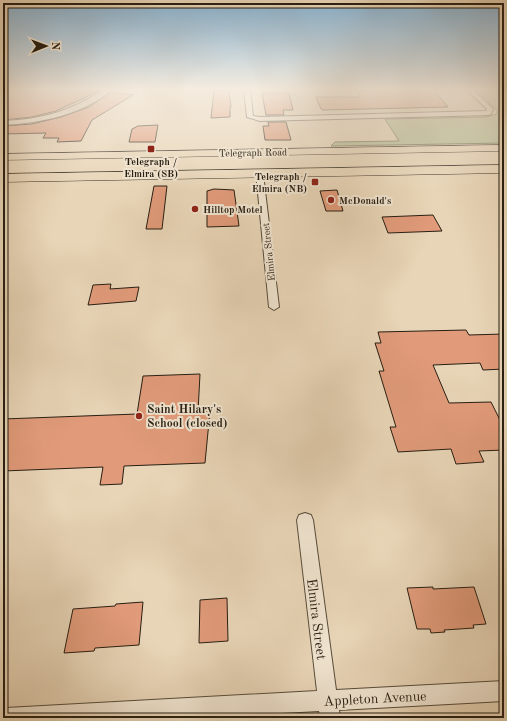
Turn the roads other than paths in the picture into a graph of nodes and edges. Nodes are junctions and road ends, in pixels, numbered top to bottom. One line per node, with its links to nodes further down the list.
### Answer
1 (504, 148): 2 (main road, Telegraph Road); 5 (main road)
2 (186, 154): 3 (main road, Telegraph Road); 7 (main road)
3 (3, 157)
4 (504, 169): 5 (main road, Telegraph Road)
5 (259, 174): 7 (main road, Telegraph Road); 8 (street, Elmira Street)
6 (3, 178): 7 (main road, Telegraph Road)
7 (24, 178)
8 (274, 307)
9 (304, 520): 11 (street, Elmira Street)
10 (504, 690): 11 (street, Appleton Avenue)
11 (329, 709): 12 (street, Appleton Avenue)
12 (6, 718)

